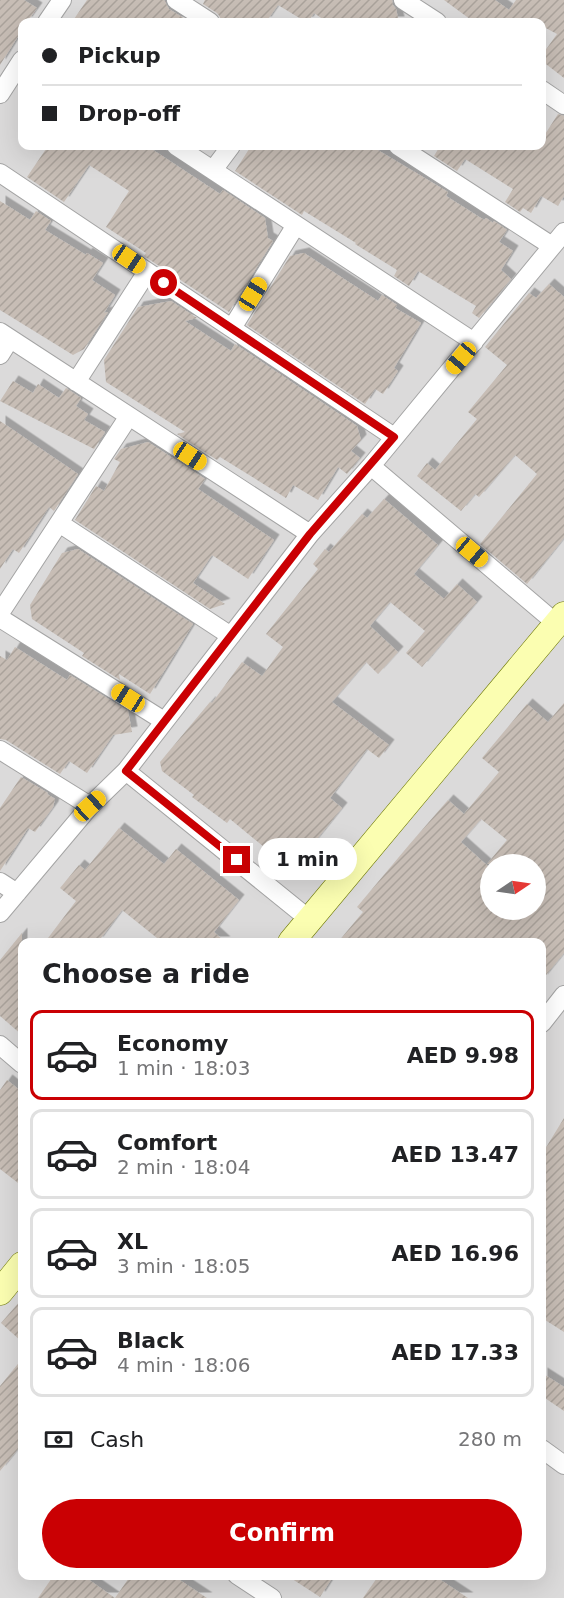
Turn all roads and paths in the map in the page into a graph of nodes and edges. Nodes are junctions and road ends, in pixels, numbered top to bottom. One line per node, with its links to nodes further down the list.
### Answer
1 (62, 0): 4 (street)
2 (176, 0): 5 (street)
3 (403, 0): 6 (street)
4 (50, 18)
5 (204, 18)
6 (427, 18)
7 (18, 66): 9 (street)
8 (546, 93): 10 (street)
9 (0, 94)
10 (564, 105)
11 (182, 150): 14 (street)
12 (228, 150): 14 (street)
13 (404, 150): 18 (street)
14 (213, 170): 16 (street)
15 (0, 173): 19 (street)
16 (296, 225): 20 (street); 22 (street)
17 (564, 232): 18 (street)
18 (552, 246): 22 (street)
19 (147, 272): 20 (street); 24 (street)
20 (232, 328): 26 (street)
21 (5, 336): 23 (street); 24 (street)
22 (474, 342): 26 (street)
23 (0, 355)
24 (76, 382): 25 (street)
25 (129, 416): 28 (street); 29 (street)
26 (394, 437): 27 (street)
27 (371, 465): 29 (street); 32 (street)
28 (59, 523): 30 (street); 33 (street)
29 (310, 534): 33 (street)
30 (0, 613)
31 (0, 618): 34 (street)
32 (560, 619): 41 (street)
33 (231, 636): 34 (street)
34 (164, 721): 36 (street)
35 (0, 750): 37 (street)
36 (126, 771): 37 (street); 41 (street)
37 (90, 806): 39 (street)
38 (0, 882): 39 (street)
39 (17, 893): 40 (street)
40 (0, 913)
41 (298, 936)
42 (564, 995): 43 (street)
43 (546, 1018)
44 (0, 1045): 45 (street)
45 (18, 1061)
46 (18, 1270): 47 (street)
47 (0, 1292)
48 (546, 1452): 49 (street)
49 (564, 1465)
50 (245, 1580): 51 (street)
51 (272, 1598)

